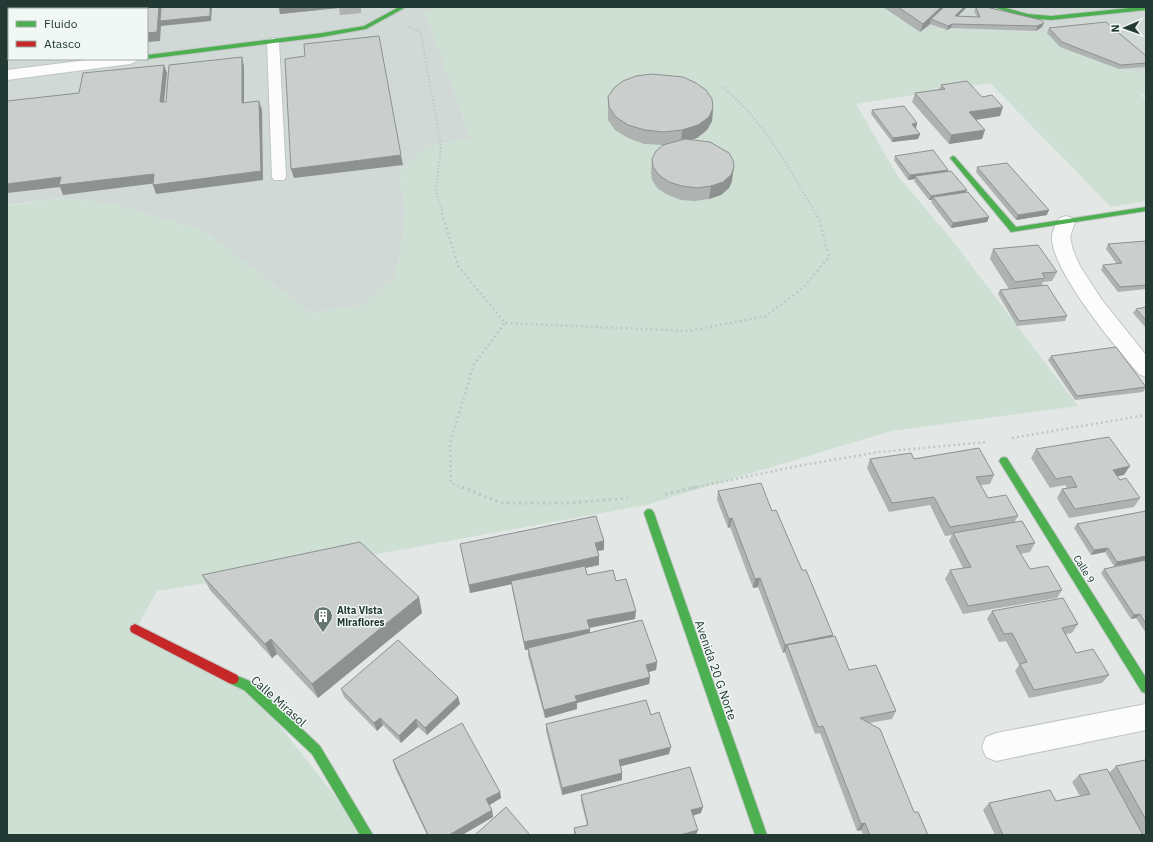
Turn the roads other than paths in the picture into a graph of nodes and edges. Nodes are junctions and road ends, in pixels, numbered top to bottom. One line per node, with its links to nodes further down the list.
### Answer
1 (403, 7): 4 (street)
2 (996, 7): 3 (street)
3 (1146, 8)
4 (273, 41): 5 (street); 9 (lane)
5 (148, 57)
6 (122, 60): 7 (street)
7 (7, 74)
8 (953, 158): 11 (street)
9 (279, 177)
10 (1146, 209): 11 (street)
11 (1066, 222): 12 (street)
12 (1146, 369)
13 (1004, 461): 16 (street, Calle 9)
14 (649, 513): 20 (street, Avenida 20 G Norte)
15 (135, 629): 19 (street, Calle Mirasol)
16 (1146, 688)
17 (1146, 717): 18 (street)
18 (996, 747)
19 (367, 835)
20 (760, 835)

